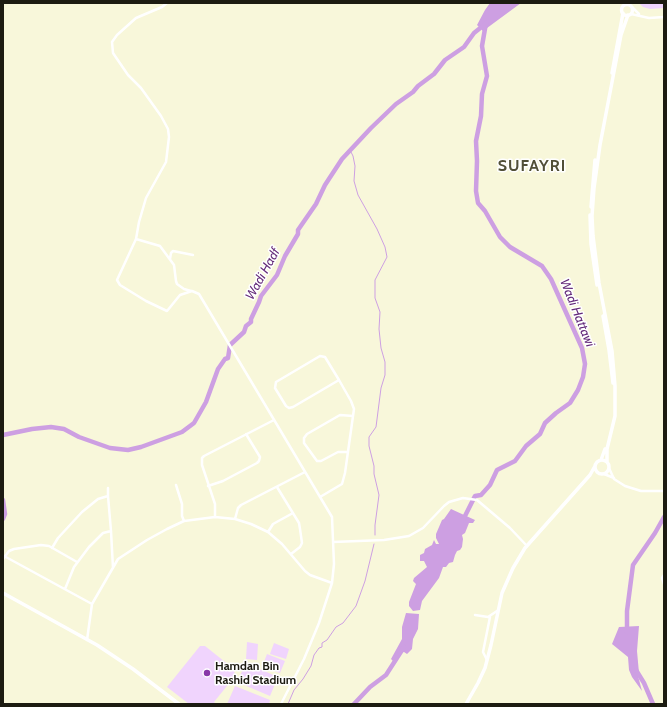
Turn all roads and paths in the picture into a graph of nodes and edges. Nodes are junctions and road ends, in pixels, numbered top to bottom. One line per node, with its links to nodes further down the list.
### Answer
1 (167, 3): 8 (street)
2 (625, 4): 3 (main road); 4 (main road)
3 (631, 5): 5 (main road); 6 (street)
4 (623, 13): 5 (main road); 17 (main road)
5 (629, 14): 6 (street); 18 (main road)
6 (641, 16): 7 (street)
7 (664, 17)
8 (136, 239): 10 (street); 11 (street)
9 (193, 255): 10 (street)
10 (170, 259): 11 (street)
11 (192, 291): 14 (street)
12 (339, 380): 12 (street); 13 (street)
13 (353, 416): 16 (street); 16 (street)
14 (274, 420): 15 (street); 21 (street)
15 (246, 434): 26 (street); 26 (street)
16 (348, 452): 31 (street)
17 (601, 460): 18 (main road); 19 (main road)
18 (608, 462): 20 (main road)
19 (595, 466): 22 (main road); 24 (main road)
20 (609, 468): 22 (main road); 23 (street)
21 (305, 472): 27 (street); 31 (street)
22 (602, 474): 23 (street); 24 (main road)
23 (614, 478): 29 (street)
24 (586, 480): 39 (main road)
25 (176, 485): 35 (street)
26 (208, 486): 33 (street)
27 (277, 487): 32 (street); 34 (street)
28 (108, 488): 30 (street)
29 (664, 491)
30 (108, 496): 36 (street); 40 (street)
31 (320, 497): 38 (street)
32 (293, 513): 37 (street); 42 (street)
33 (215, 517): 34 (street); 35 (street)
34 (235, 519): 37 (street)
35 (184, 521): 43 (street)
36 (112, 531): 41 (street); 45 (street)
37 (268, 532): 42 (street)
38 (333, 542): 39 (street); 48 (street)
39 (528, 545): 53 (main road)
40 (52, 548): 44 (street); 45 (street)
41 (113, 554): 43 (street); 46 (street)
42 (291, 554): 48 (street)
43 (121, 557): 46 (street)
44 (4, 558): 50 (street)
45 (77, 562): 50 (street)
46 (113, 568): 52 (street)
47 (664, 575): 49 (street)
48 (332, 583): 59 (street)
49 (664, 584)
50 (64, 589): 52 (street)
51 (3, 593): 56 (main road)
52 (92, 604): 56 (street)
53 (497, 611): 55 (street); 57 (main road)
54 (475, 615): 55 (street)
55 (490, 616): 57 (street)
56 (87, 640): 58 (main road)
57 (487, 660): 60 (main road)
58 (179, 704)
59 (281, 704)
60 (466, 704)

